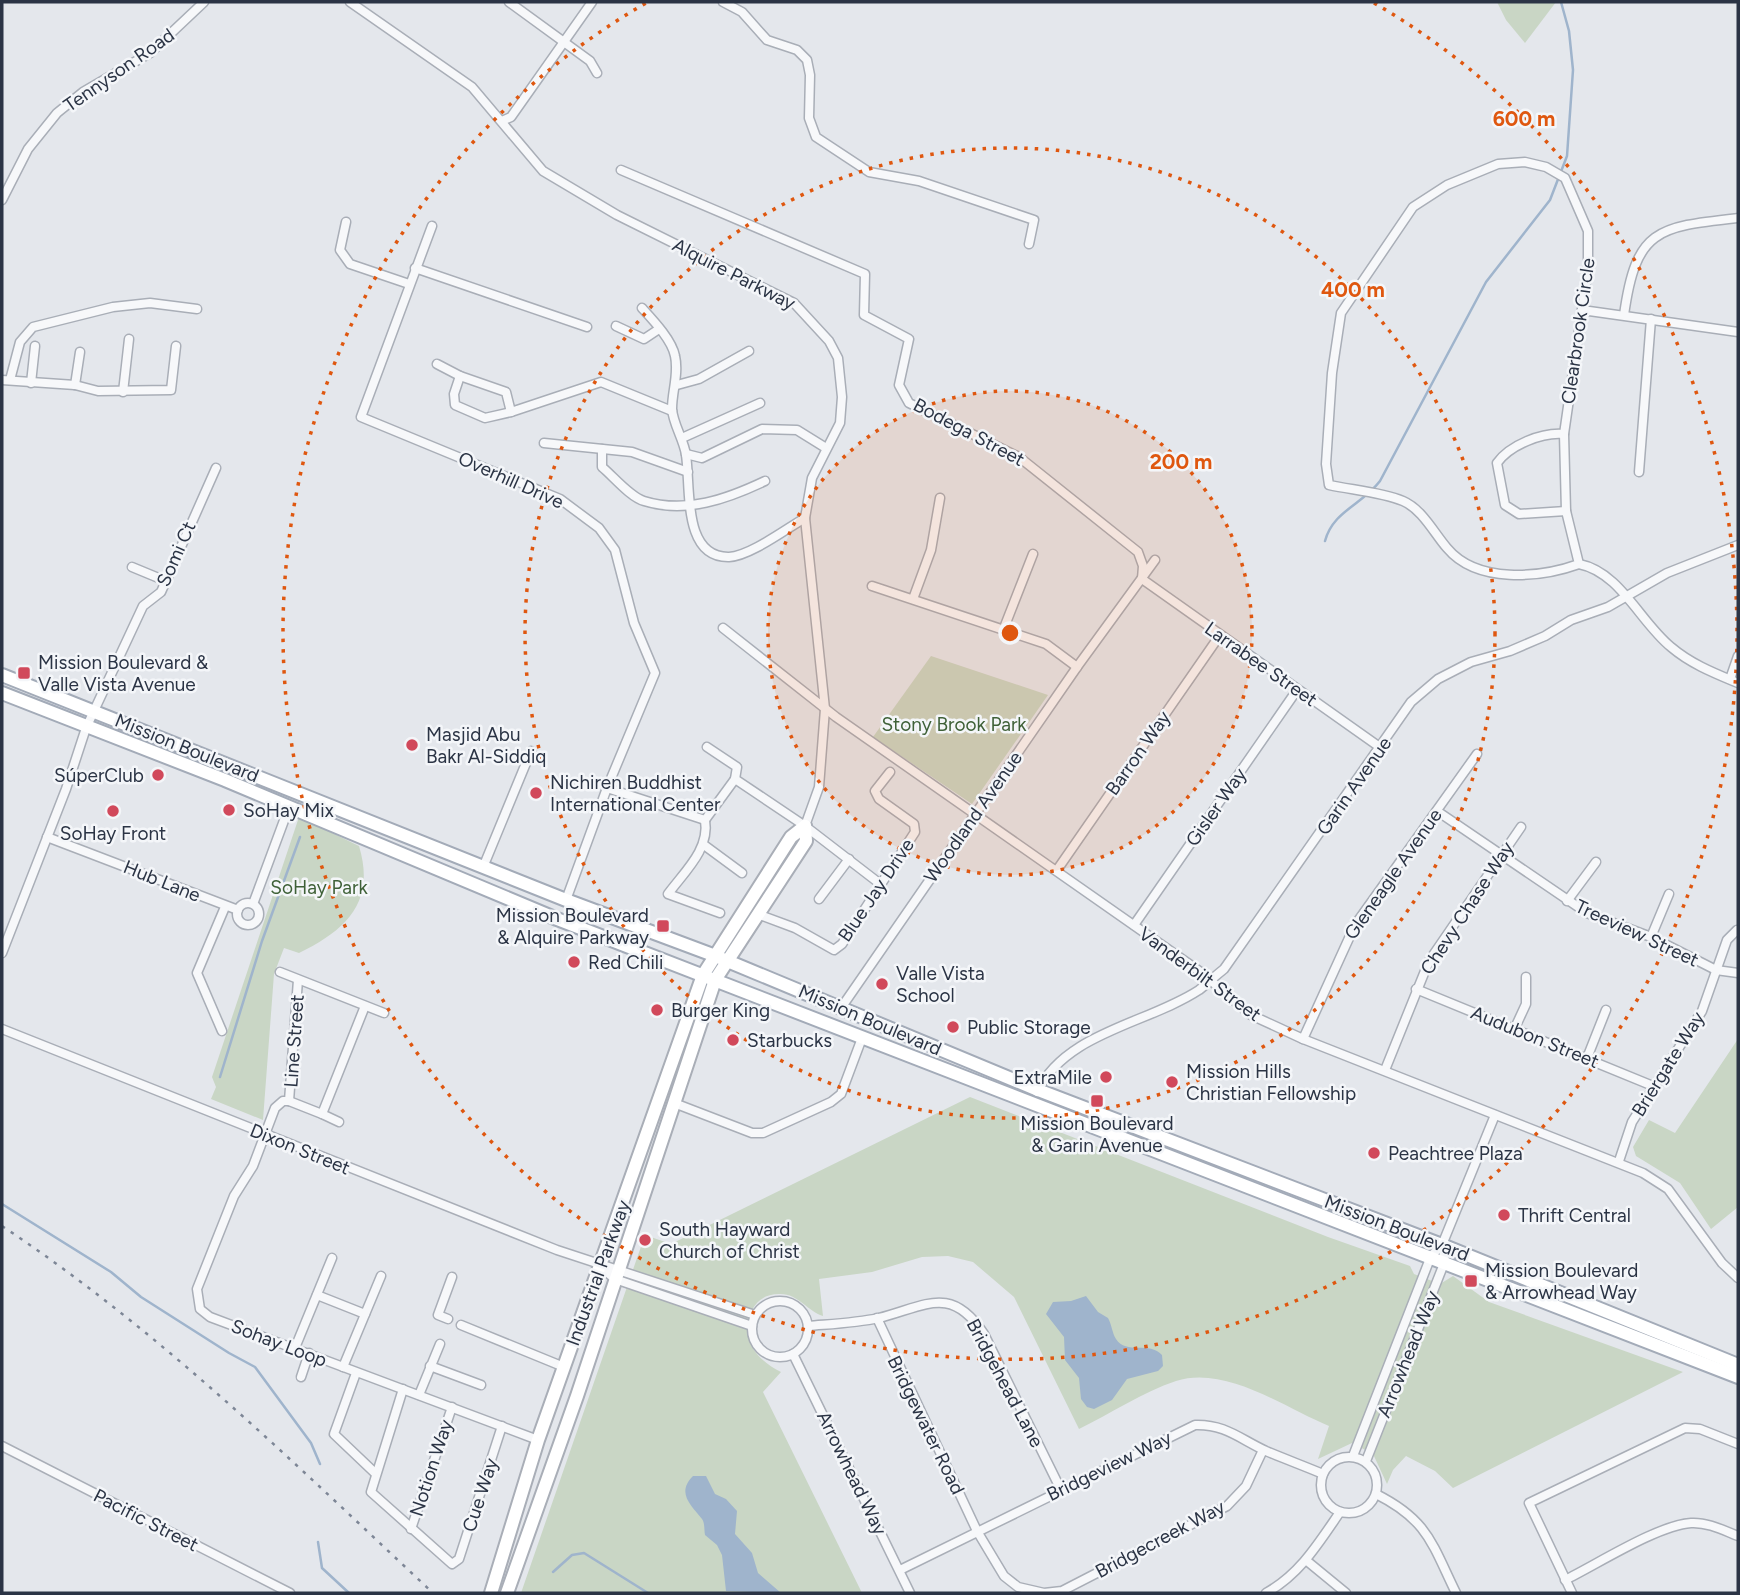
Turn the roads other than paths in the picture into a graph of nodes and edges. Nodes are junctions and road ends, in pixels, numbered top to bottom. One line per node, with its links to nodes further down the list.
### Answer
1 (204, 2): 6 (street, Tennyson Road)
2 (349, 2): 9 (street, Alquire Parkway)
3 (509, 2): 7 (street)
4 (592, 2): 7 (street)
5 (723, 2): 15 (street)
6 (196, 6): 11 (street, Tennyson Road)
7 (564, 41): 8 (street); 9 (street)
8 (597, 73)
9 (502, 121): 46 (street, Alquire Parkway)
10 (621, 170): 62 (street, Bodega Street)
11 (2, 200)
12 (1738, 218): 21 (street)
13 (346, 222): 17 (street)
14 (432, 226): 16 (street, Overhill Drive)
15 (1029, 244)
16 (415, 268): 17 (street, Overhill Drive); 24 (street)
17 (409, 284): 84 (street, Overhill Drive)
18 (642, 307): 25 (street)
19 (197, 309): 34 (street)
20 (1582, 310): 21 (street); 42 (street, Clearbrook Circle); 59 (street, Clearbrook Circle)
21 (1624, 315): 22 (street)
22 (1651, 319): 26 (street); 50 (street)
23 (616, 326): 25 (street)
24 (587, 327)
25 (659, 329): 36 (street)
26 (1738, 332)
27 (129, 339): 38 (street)
28 (35, 346): 35 (street)
29 (176, 346): 38 (street)
30 (749, 351): 36 (street)
31 (80, 352): 37 (street)
32 (437, 364): 33 (street)
33 (460, 376): 41 (street); 41 (street)
34 (6, 380): 35 (street)
35 (31, 383): 37 (street)
36 (677, 385): 40 (street)
37 (75, 386): 38 (street)
38 (123, 392)
39 (760, 403): 43 (street)
40 (672, 411): 41 (street); 43 (street)
41 (511, 412)
42 (1564, 434): 54 (street, Clearbrook Circle); 54 (street)
43 (682, 438): 47 (street)
44 (544, 443): 45 (street)
45 (602, 449): 49 (street); 53 (street)
46 (826, 449): 47 (street); 55 (street, Alquire Parkway)
47 (686, 454): 49 (street)
48 (216, 468): 61 (street, Somi Ct)
49 (688, 472): 53 (street)
50 (1639, 472)
51 (765, 481): 53 (street)
52 (940, 498): 65 (street)
53 (692, 506): 55 (street)
54 (1566, 511): 59 (street, Clearbrook Circle)
55 (805, 518): 75 (street, Alquire Parkway)
56 (1738, 545): 64 (street, Garin Avenue)
57 (1033, 554): 67 (street)
58 (1155, 560): 62 (street, Woodland Avenue)
59 (1579, 564): 64 (street)
60 (132, 567): 61 (street)
61 (168, 578): 76 (street, Somi Ct)
62 (1142, 579): 68 (street, Larrabee Street); 70 (street, Woodland Avenue)
63 (873, 586): 65 (street)
64 (1626, 597): 72 (street); 79 (street, Garin Avenue)
65 (913, 599): 67 (street)
66 (723, 628): 75 (street, Vanderbilt Street)
67 (1004, 628): 70 (street)
68 (1220, 635): 73 (street, Larrabee Street); 97 (street, Barron Way)
69 (1738, 656): 72 (street)
70 (1077, 667): 87 (street, Woodland Avenue)
71 (2, 674): 76 (main road, Mission Boulevard)
72 (1734, 681)
73 (1297, 690): 79 (street, Larrabee Street); 109 (street, Gisler Way)
74 (2, 693): 77 (main road, Mission Boulevard)
75 (825, 709): 87 (street, Vanderbilt Street); 89 (street, Alquire Parkway)
76 (94, 711): 77 (street, Somi Ct); 96 (main road, Mission Boulevard)
77 (86, 728): 85 (main road, Mission Boulevard); 91 (street, Somi Ct)
78 (707, 747): 83 (street)
79 (1381, 748): 121 (street, Garin Avenue)
80 (531, 751): 96 (street)
81 (1477, 754): 86 (street, Gleneagle Avenue)
82 (890, 772): 99 (street, Blue Jay Drive)
83 (735, 779): 88 (street); 89 (street)
84 (607, 788): 88 (street); 102 (street, Overhill Drive)
85 (289, 807): 104 (street, Hub Lane); 118 (main road, Mission Boulevard)
86 (1437, 811): 93 (street, Treeview Street); 131 (street, Gleneagle Avenue)
87 (975, 815): 97 (street, Vanderbilt Street); 124 (street, Woodland Avenue)
88 (705, 820): 92 (street)
89 (805, 826): 94 (street); 108 (main road, Alquire Parkway); 113 (main road, Alquire Parkway)
90 (1521, 827): 93 (street, Chevy Chase Way)
91 (47, 837): 105 (street, Hub Lane); 112 (street, Somi Ct)
92 (704, 845): 98 (street); 107 (street)
93 (1502, 853): 103 (street, Treeview Street); 122 (street, Chevy Chase Way)
94 (849, 859): 99 (street); 101 (street)
95 (1596, 862): 103 (street)
96 (484, 865): 102 (main road, Mission Boulevard)
97 (1057, 870): 109 (street, Vanderbilt Street)
98 (742, 873)
99 (879, 883): 108 (street, Blue Jay Drive)
100 (1669, 894): 111 (street)
101 (819, 899)
102 (566, 900): 113 (main road, Mission Boulevard)
103 (1567, 901): 111 (street, Treeview Street)
104 (253, 904): 106 (street, Hub Lane); 106 (street, Hub Lane)
105 (225, 907): 106 (street, Hub Lane); 129 (street)
106 (238, 909)
107 (720, 914)
108 (760, 915): 114 (main road, Alquire Parkway)
109 (1134, 925): 121 (street, Vanderbilt Street)
110 (1737, 930): 115 (street, Briergate Way)
111 (1651, 937): 115 (street, Treeview Street)
112 (2, 953)
113 (713, 955): 114 (main road, Mission Boulevard); 118 (main road, Industrial Parkway)
114 (727, 961): 118 (main road, Industrial Parkway); 124 (main road, Mission Boulevard)
115 (1716, 970): 117 (street, Treeview Street); 134 (street, Briergate Way)
116 (280, 972): 120 (street)
117 (1738, 973)
118 (709, 977): 130 (main road, Mission Boulevard); 137 (main road, Industrial Parkway); 148 (main road, Industrial Parkway)
119 (1526, 977): 128 (street)
120 (299, 980): 123 (street); 136 (street, Line Street)
121 (1210, 981): 131 (street, Vanderbilt Street); 135 (street, Garin Avenue)
122 (1416, 989): 128 (street, Audubon Street); 133 (street, Chevy Chase Way)
123 (365, 1006): 126 (street); 139 (street)
124 (841, 1007): 135 (main road, Mission Boulevard)
125 (1606, 1010): 132 (street)
126 (384, 1013)
127 (2, 1029): 142 (street, Dixon Street)
128 (1514, 1030): 132 (street, Audubon Street)
129 (222, 1031)
130 (862, 1038): 137 (street); 138 (main road, Mission Boulevard)
131 (1303, 1039): 133 (street, Vanderbilt Street)
132 (1587, 1058): 134 (street, Audubon Street)
133 (1385, 1070): 140 (street, Vanderbilt Street)
134 (1653, 1086): 143 (street, Briergate Way)
135 (1038, 1090): 138 (street, Garin Avenue); 144 (main road, Mission Boulevard)
136 (289, 1101): 139 (street); 142 (street)
137 (674, 1104): 149 (main road, Industrial Parkway)
138 (1032, 1105): 145 (main road, Mission Boulevard)
139 (322, 1114): 141 (street)
140 (1495, 1115): 143 (street, Vanderbilt Street); 144 (street, Arrowhead Way)
141 (339, 1122)
142 (265, 1134): 148 (street, Dixon Street); 162 (street, Sohay Loop)
143 (1619, 1161): 152 (street, Vanderbilt Street)
144 (1442, 1245): 145 (street, Arrowhead Way); 147 (street); 165 (main road, Mission Boulevard)
145 (1431, 1256): 147 (main road, Mission Boulevard); 181 (street, Arrowhead Way)
146 (332, 1258): 153 (street)
147 (1445, 1261): 171 (main road, Mission Boulevard); 182 (street, Arrowhead Way)
148 (600, 1266): 149 (street); 168 (main road, Industrial Parkway)
149 (617, 1274): 155 (street); 159 (street); 196 (main road, Industrial Parkway)
150 (381, 1276): 154 (street)
151 (452, 1277): 157 (street)
152 (1738, 1278)
153 (317, 1295): 154 (street); 162 (street)
154 (365, 1314): 167 (street)
155 (755, 1315): 159 (street); 160 (street)
156 (877, 1318): 160 (street, Bridgehead Lane); 185 (street, Bridgehead Lane); 189 (street, Bridgewater Road)
157 (448, 1319)
158 (461, 1325): 168 (street)
159 (752, 1326): 164 (street)
160 (807, 1326): 164 (street)
161 (440, 1344): 166 (street)
162 (295, 1348): 163 (street, Sohay Loop)
163 (310, 1353): 167 (street, Sohay Loop); 170 (street)
164 (793, 1354): 192 (street, Arrowhead Way)
165 (1738, 1365)
166 (430, 1366): 172 (street); 174 (street)
167 (343, 1367): 169 (street, Sohay Loop)
168 (564, 1367): 177 (main road, Industrial Parkway)
169 (356, 1373): 173 (street, Sohay Loop); 183 (street)
170 (301, 1377)
171 (1738, 1377)
172 (481, 1385)
173 (403, 1389): 174 (street, Sohay Loop); 183 (street)
174 (419, 1395): 175 (street, Sohay Loop)
175 (452, 1407): 176 (street, Sohay Loop); 188 (street, Notion Way)
176 (502, 1426): 177 (street, Sohay Loop); 188 (street, Cue Way)
177 (538, 1440): 195 (main road, Industrial Parkway)
178 (1738, 1444): 193 (street)
179 (2, 1446): 194 (street, Pacific Street)
180 (1263, 1450): 184 (street, Bridgeview Way); 185 (street, Bridgeview Way); 189 (street, Bridgecreek Way)
181 (1353, 1456): 182 (street); 184 (street)
182 (1366, 1461): 186 (street)
183 (375, 1473): 188 (street)
184 (1323, 1474): 187 (street)
185 (1061, 1490): 189 (street, Bridgeview Way)
186 (1376, 1494): 187 (street); 200 (street)
187 (1340, 1512): 191 (street)
188 (411, 1529)
189 (977, 1531): 192 (street, Bridgeview Way)
190 (1738, 1536): 193 (street)
191 (1307, 1560): 198 (street); 199 (street)
192 (900, 1570): 197 (street, Arrowhead Way)
193 (1566, 1580): 201 (street)
194 (290, 1593)
195 (491, 1593)
196 (507, 1593)
197 (911, 1593)
198 (1266, 1593)
199 (1346, 1593)
200 (1456, 1593)
201 (1572, 1593)

